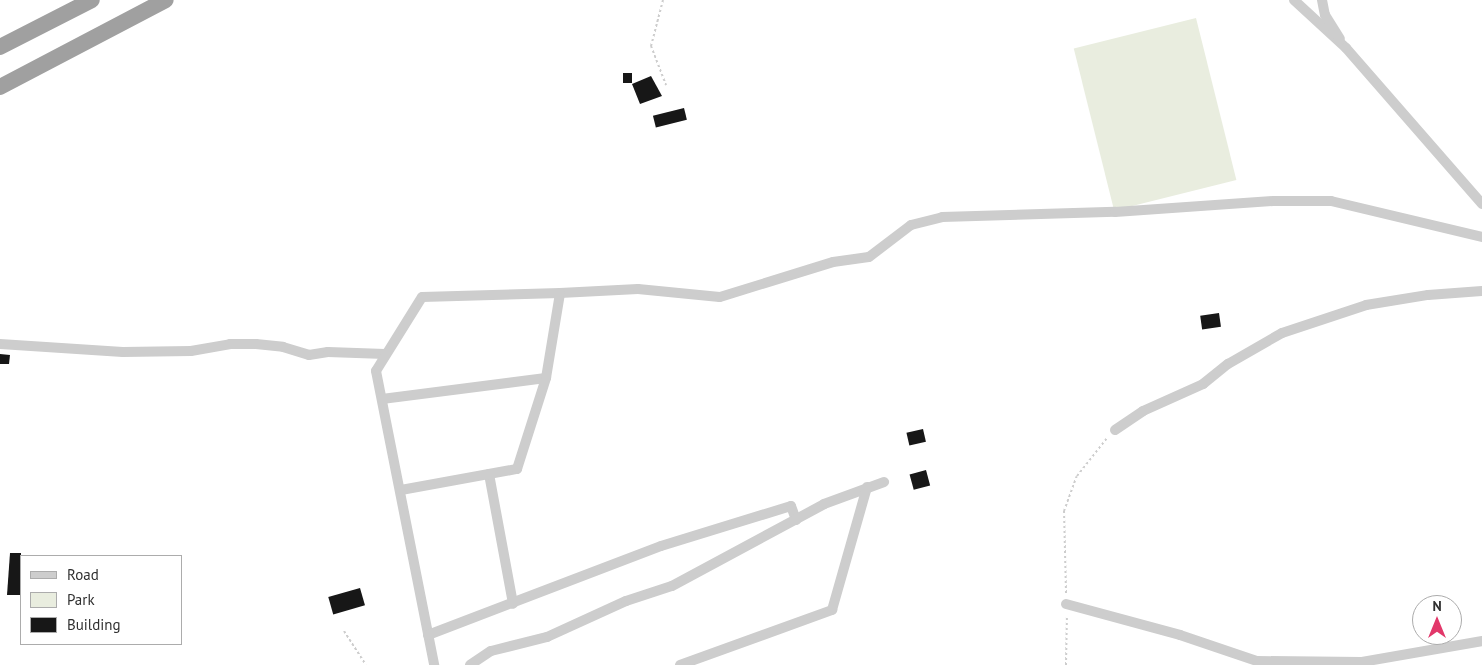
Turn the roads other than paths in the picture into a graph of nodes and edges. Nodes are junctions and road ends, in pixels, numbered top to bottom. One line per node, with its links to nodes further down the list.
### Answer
1 (92, 0): 5 (highway)
2 (166, 0): 7 (highway)
3 (1294, 0): 6 (street)
4 (1322, 0): 6 (street)
5 (0, 47)
6 (1346, 48): 8 (street)
7 (0, 87)
8 (1482, 204)
9 (1482, 236): 11 (street)
10 (1482, 291): 16 (street)
11 (560, 293): 13 (street); 14 (street)
12 (0, 344): 13 (street)
13 (386, 354): 15 (street)
14 (546, 378): 15 (street); 17 (street)
15 (382, 399): 20 (street)
16 (1115, 430)
17 (489, 474): 20 (street); 22 (street)
18 (884, 482): 19 (street)
19 (867, 487): 21 (street); 28 (street)
20 (401, 490): 24 (street)
21 (796, 520): 22 (street); 27 (street)
22 (513, 604): 24 (street)
23 (1066, 604): 25 (street)
24 (428, 635): 26 (street)
25 (1482, 641)
26 (434, 665)
27 (470, 665)
28 (680, 665)

